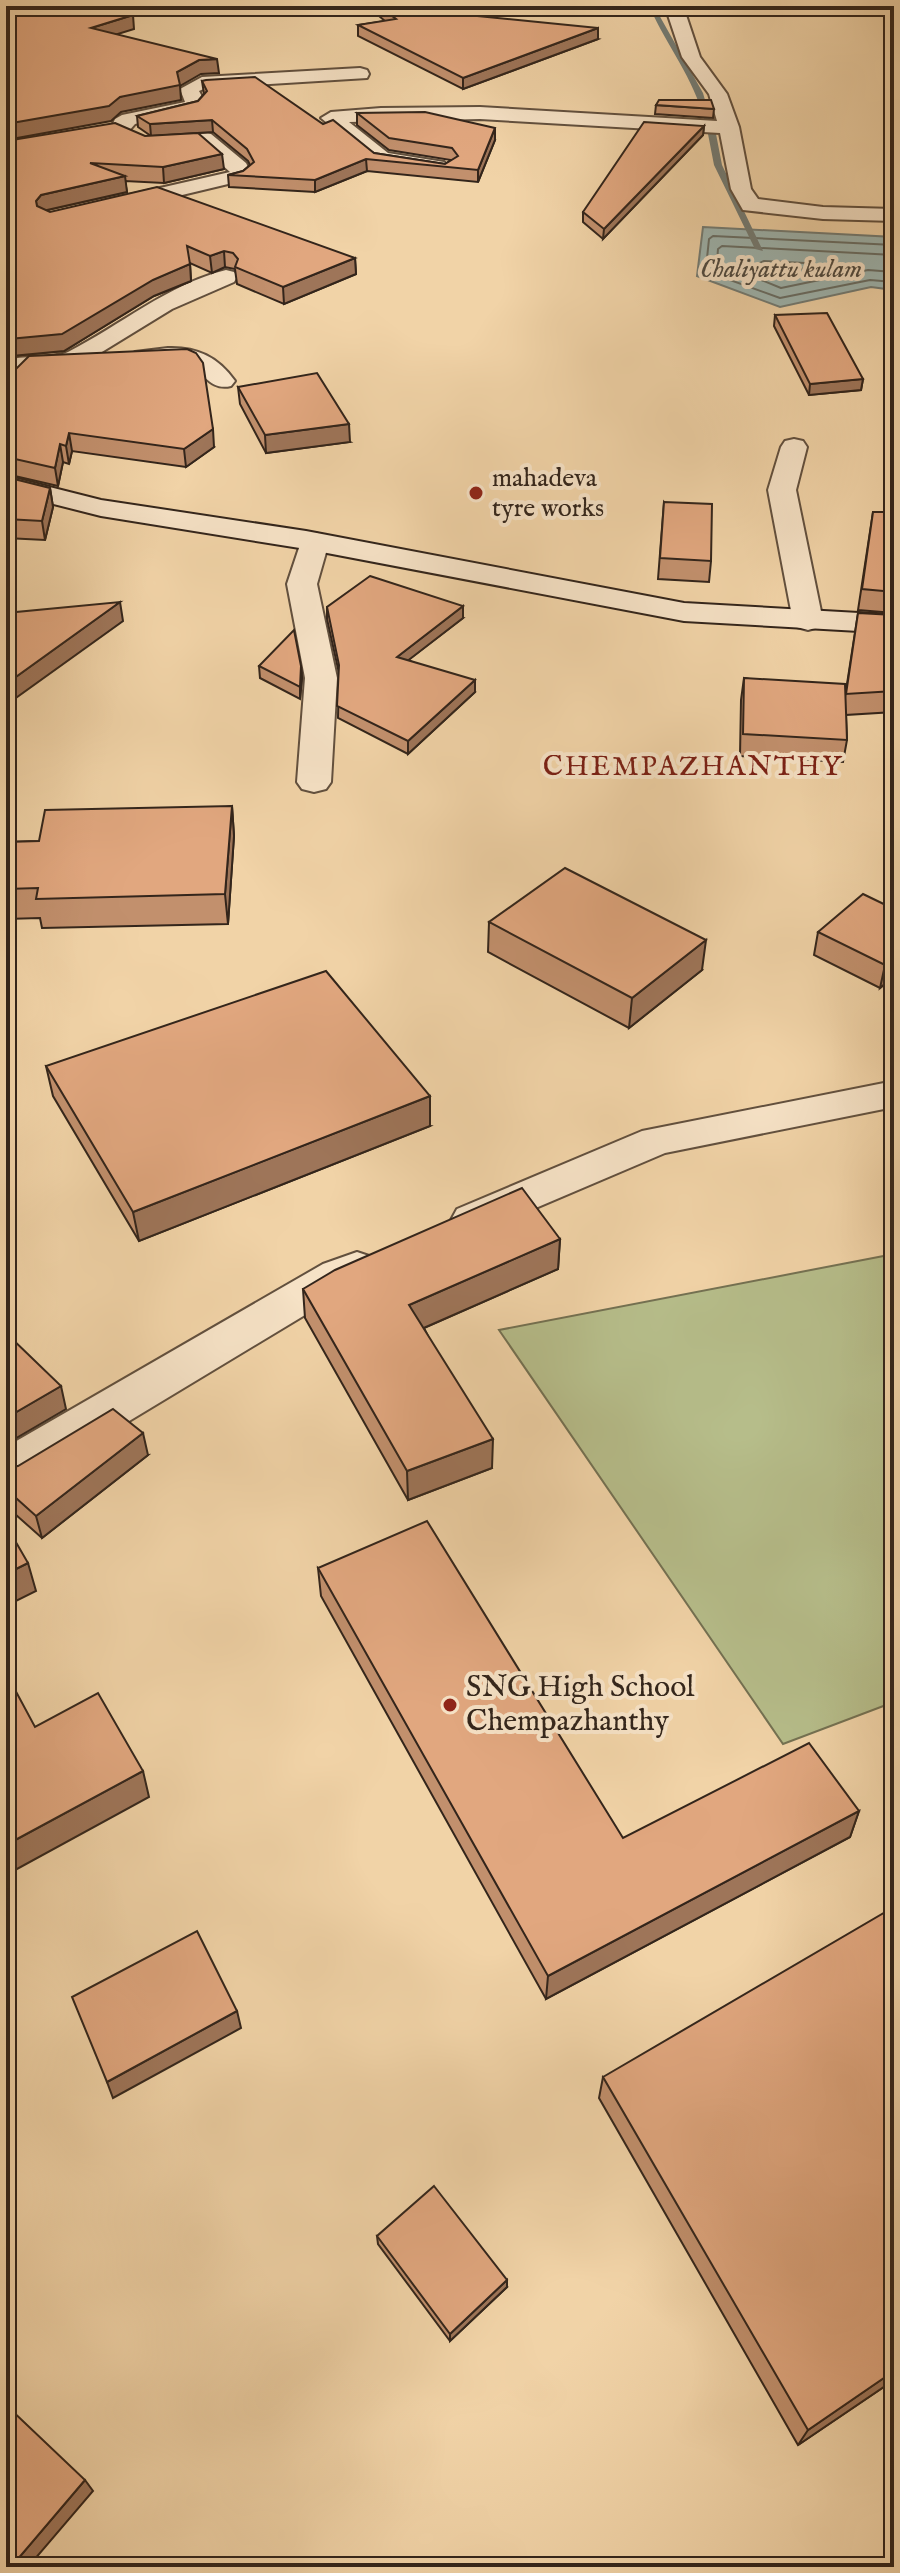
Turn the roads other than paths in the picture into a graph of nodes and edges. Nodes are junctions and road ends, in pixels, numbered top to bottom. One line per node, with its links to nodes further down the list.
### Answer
1 (674, 6): 3 (street)
2 (360, 74): 5 (street)
3 (729, 127): 4 (street); 6 (street)
4 (445, 167)
5 (84, 213)
6 (894, 215)
7 (226, 277): 8 (street)
8 (70, 361): 9 (street); 10 (street)
9 (6, 381)
10 (222, 381)
11 (794, 447): 14 (street)
12 (6, 484): 13 (street)
13 (315, 542): 14 (street); 16 (street)
14 (808, 621): 15 (street)
15 (894, 624)
16 (314, 782)
17 (894, 1094): 18 (street)
18 (440, 1234)
19 (396, 1252): 20 (street)
20 (6, 1471)

